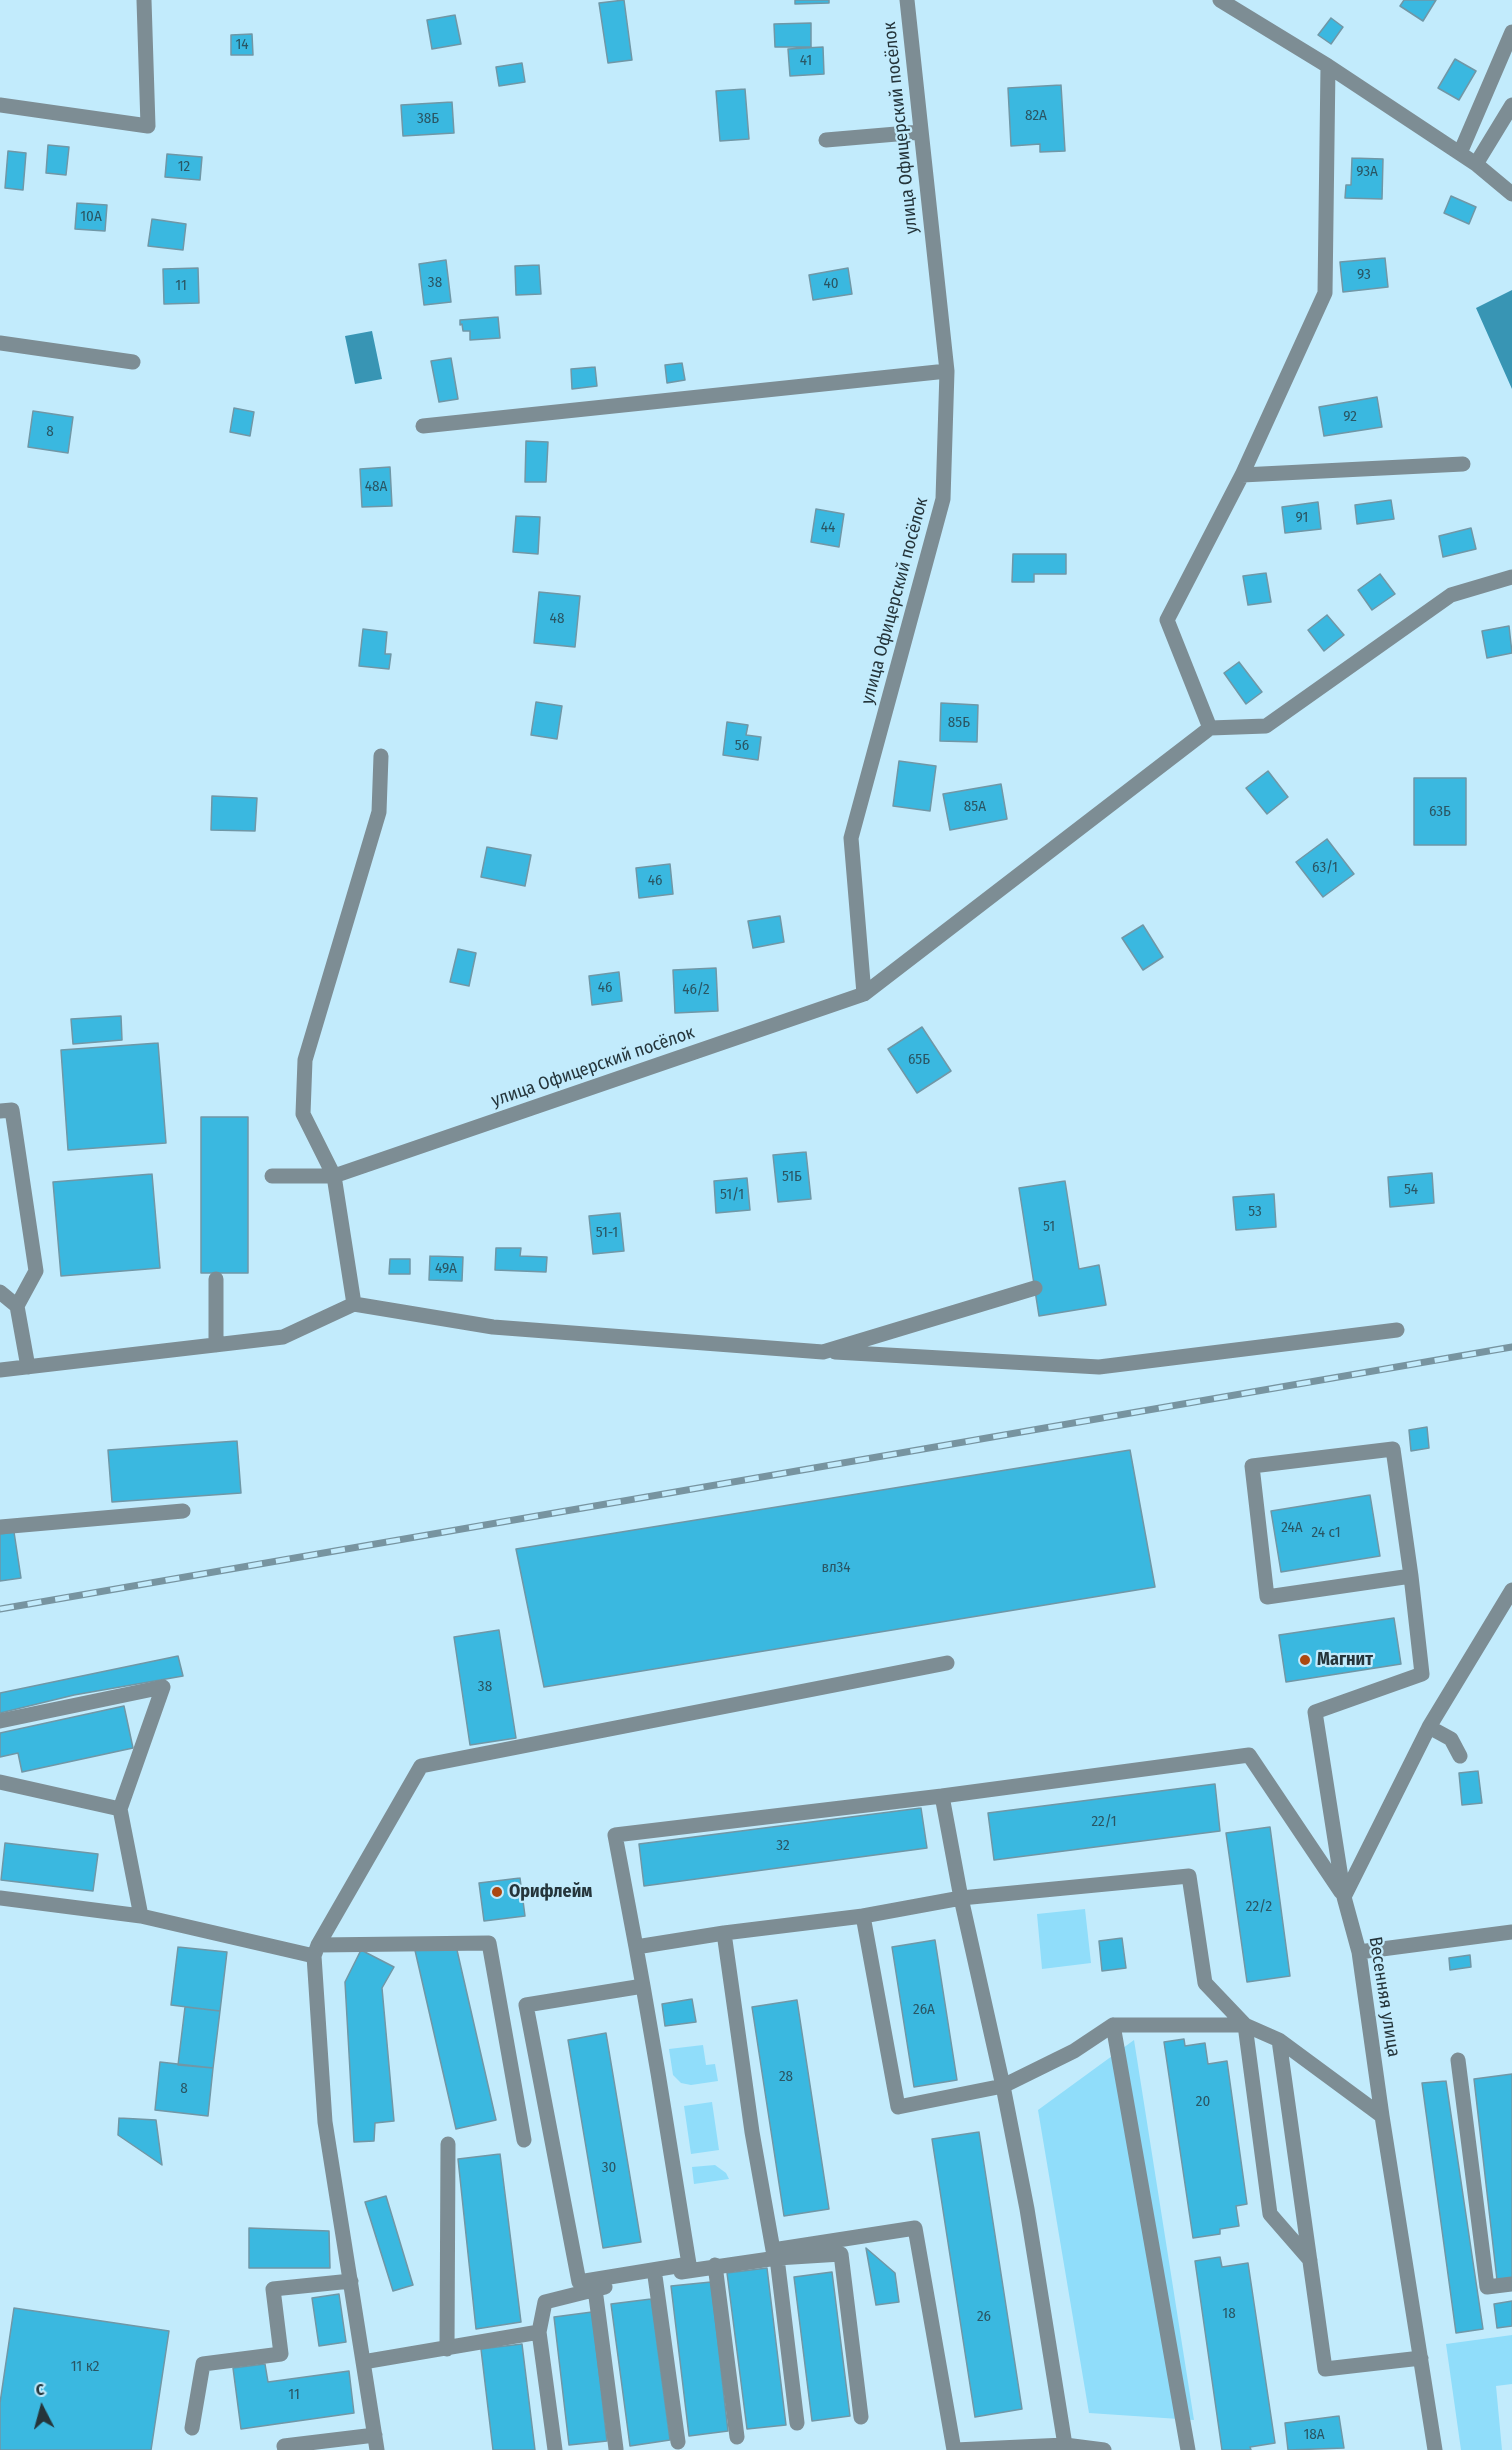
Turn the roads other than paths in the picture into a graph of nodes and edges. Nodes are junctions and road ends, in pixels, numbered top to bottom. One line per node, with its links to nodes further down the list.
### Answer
1 (144, 0): 6 (street)
2 (907, 0): 8 (street, улица Офицерский посёлок)
3 (1220, 0): 5 (street)
4 (1512, 32): 10 (street)
5 (1328, 66): 10 (street); 18 (street)
6 (0, 105)
7 (1512, 105): 11 (street)
8 (920, 132): 9 (street); 15 (street, улица Офицерский посёлок)
9 (826, 140)
10 (1460, 153): 11 (street)
11 (1476, 164): 12 (street)
12 (1512, 194)
13 (0, 343): 14 (street)
14 (133, 362)
15 (947, 371): 16 (street); 22 (street, улица Офицерский посёлок)
16 (423, 426)
17 (1462, 464): 18 (street)
18 (1242, 475): 20 (street)
19 (1512, 577): 20 (street)
20 (1210, 728): 22 (street, улица Офицерский посёлок)
21 (381, 756): 25 (street)
22 (864, 994): 25 (street, улица Офицерский посёлок)
23 (0, 1111): 30 (street)
24 (272, 1176): 25 (street, улица Офицерский посёлок)
25 (334, 1176): 29 (street)
26 (216, 1280): 32 (street)
27 (1035, 1288): 33 (street)
28 (0, 1292): 30 (street)
29 (354, 1304): 32 (street); 33 (street)
30 (17, 1306): 34 (street)
31 (1397, 1330): 33 (street)
32 (216, 1345): 34 (street)
33 (823, 1352)
34 (28, 1367): 35 (street)
35 (0, 1370)
36 (183, 1511): 37 (street)
37 (0, 1527)
38 (1411, 1576): 38 (street); 47 (street)
39 (1512, 1590): 42 (street)
40 (947, 1663): 55 (street)
41 (0, 1721): 46 (street)
42 (1429, 1728): 43 (street); 47 (street)
43 (1460, 1756)
44 (0, 1782): 46 (street)
45 (942, 1796): 47 (street); 49 (street); 54 (street)
46 (120, 1809): 50 (street)
47 (1344, 1897): 56 (street, Весенняя улица)
48 (0, 1898): 50 (street)
49 (961, 1898): 51 (street); 59 (street); 62 (street)
50 (141, 1916): 55 (street)
51 (863, 1916): 52 (street); 62 (street)
52 (724, 1932): 54 (street); 66 (street)
53 (1512, 1932): 56 (street)
54 (636, 1947): 57 (street)
55 (316, 1950): 64 (street); 71 (street)
56 (1359, 1952): 63 (street, Весенняя улица)
57 (643, 1986): 68 (street); 68 (street)
58 (1113, 2025): 59 (street); 62 (street); 90 (street)
59 (1245, 2025): 60 (street); 67 (street)
60 (1279, 2040): 63 (street); 67 (street)
61 (1458, 2060): 72 (street)
62 (1003, 2086): 84 (street)
63 (1382, 2116): 76 (street, Весенняя улица)
64 (524, 2140)
65 (448, 2144): 75 (street)
66 (775, 2254): 68 (street); 69 (street); 78 (street); 79 (street); 88 (street)
67 (1310, 2260): 76 (street)
68 (689, 2264)
69 (715, 2265): 70 (street); 81 (street)
70 (655, 2276): 73 (street); 83 (street)
71 (351, 2281): 77 (street); 80 (street)
72 (1512, 2284)
73 (595, 2289): 74 (street); 85 (street)
74 (539, 2332): 75 (street); 87 (street)
75 (447, 2349): 77 (street)
76 (1420, 2358): 91 (street, Весенняя улица)
77 (363, 2362): 82 (street)
78 (861, 2417)
79 (797, 2424)
80 (192, 2428)
81 (737, 2437)
82 (376, 2442): 86 (street)
83 (678, 2442)
84 (1065, 2445): 88 (street); 89 (street)
85 (616, 2449)
86 (285, 2450)
87 (555, 2450)
88 (954, 2450)
89 (1104, 2450)
90 (1188, 2450)
91 (1435, 2450)

